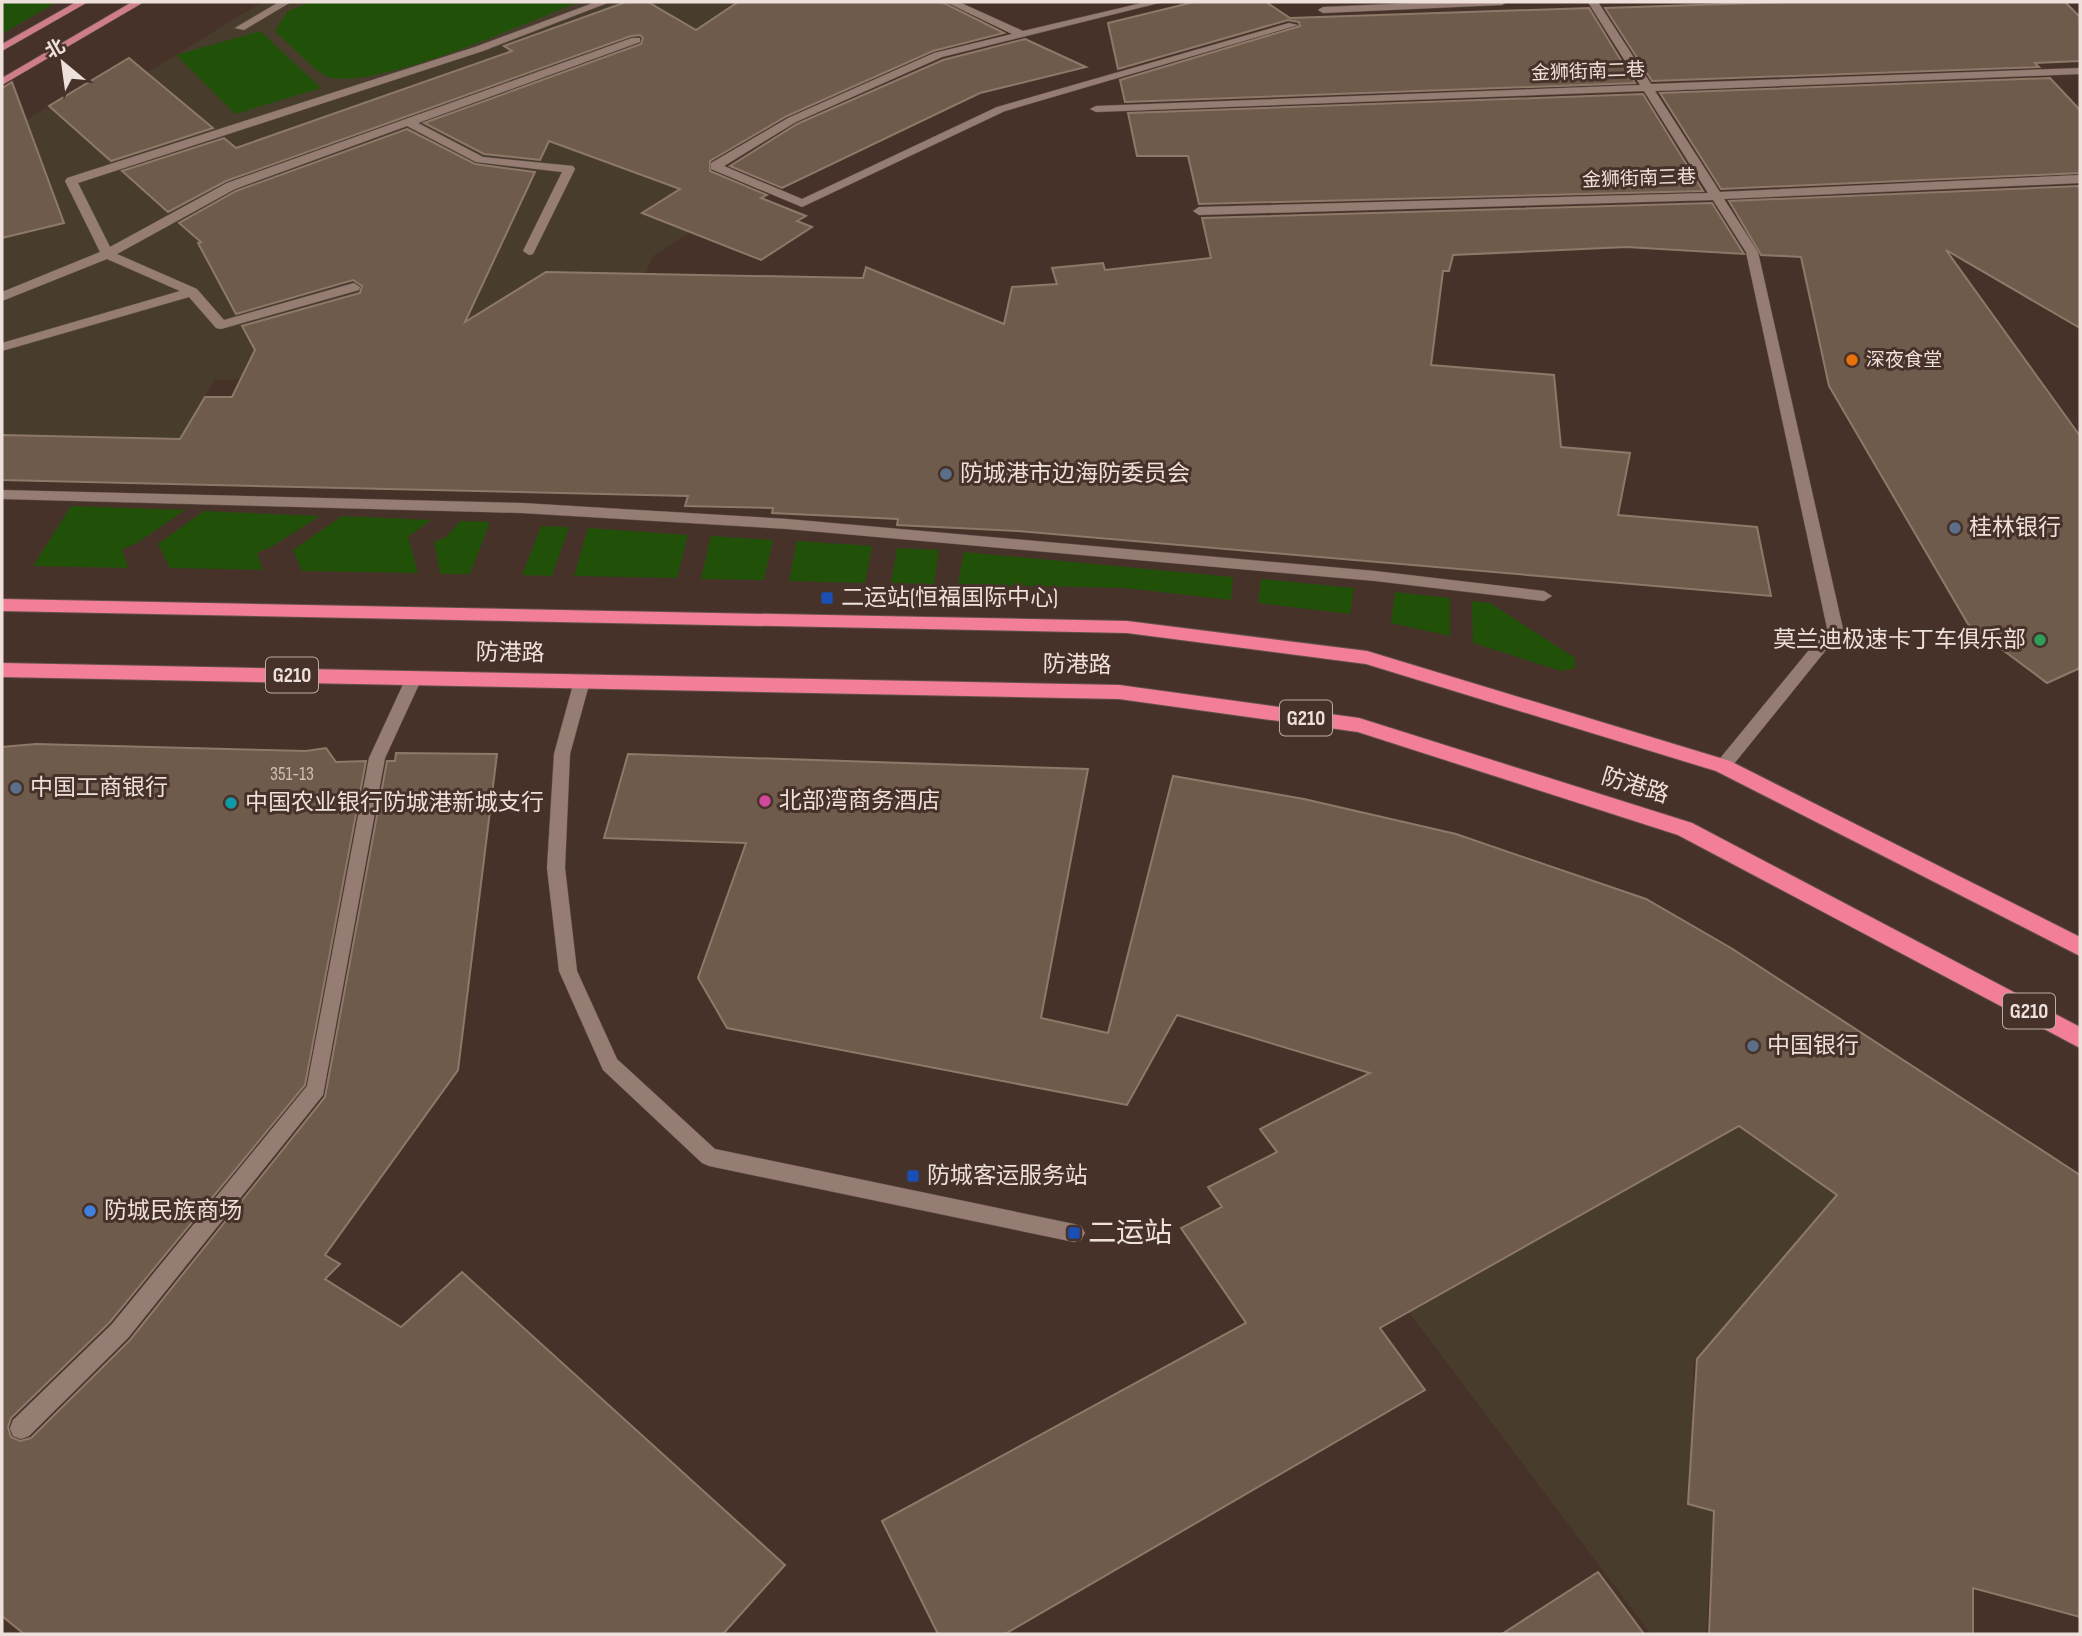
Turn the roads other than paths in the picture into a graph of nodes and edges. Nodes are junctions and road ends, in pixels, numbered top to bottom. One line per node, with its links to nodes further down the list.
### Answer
1 (83, 2): 14 (main road)
2 (139, 2): 16 (main road)
3 (286, 2): 11 (street)
4 (605, 2): 24 (street)
5 (951, 2): 12 (street)
6 (1158, 2): 12 (street)
7 (1502, 2): 9 (street)
8 (1593, 2): 17 (street)
9 (1323, 10)
10 (1293, 25): 12 (street)
11 (240, 28)
12 (1023, 35)
13 (636, 40): 19 (street)
14 (2, 48)
15 (2080, 71): 17 (street, 金狮街南二巷)
16 (2, 82)
17 (1647, 87): 18 (street, 金狮街南二巷); 21 (street)
18 (1096, 109)
19 (408, 122): 23 (street); 24 (street)
20 (2080, 179): 21 (street, 金狮街南三巷)
21 (1716, 196): 22 (street, 金狮街南三巷); 35 (street)
22 (1199, 211)
23 (528, 251)
24 (107, 254): 26 (street); 27 (street)
25 (354, 287): 26 (street)
26 (192, 292): 28 (street)
27 (2, 297)
28 (2, 347)
29 (2, 494): 30 (street)
30 (1544, 596)
31 (2, 605): 35 (highway, 防港路)
32 (2, 670): 33 (highway, 防港路 / G210)
33 (414, 678): 34 (highway, 防港路 / G210); 39 (street)
34 (582, 681): 37 (highway, 防港路 / G210); 38 (street)
35 (1723, 766): 36 (highway, 防港路)
36 (2080, 947)
37 (2080, 1038)
38 (1074, 1233)
39 (21, 1428)

